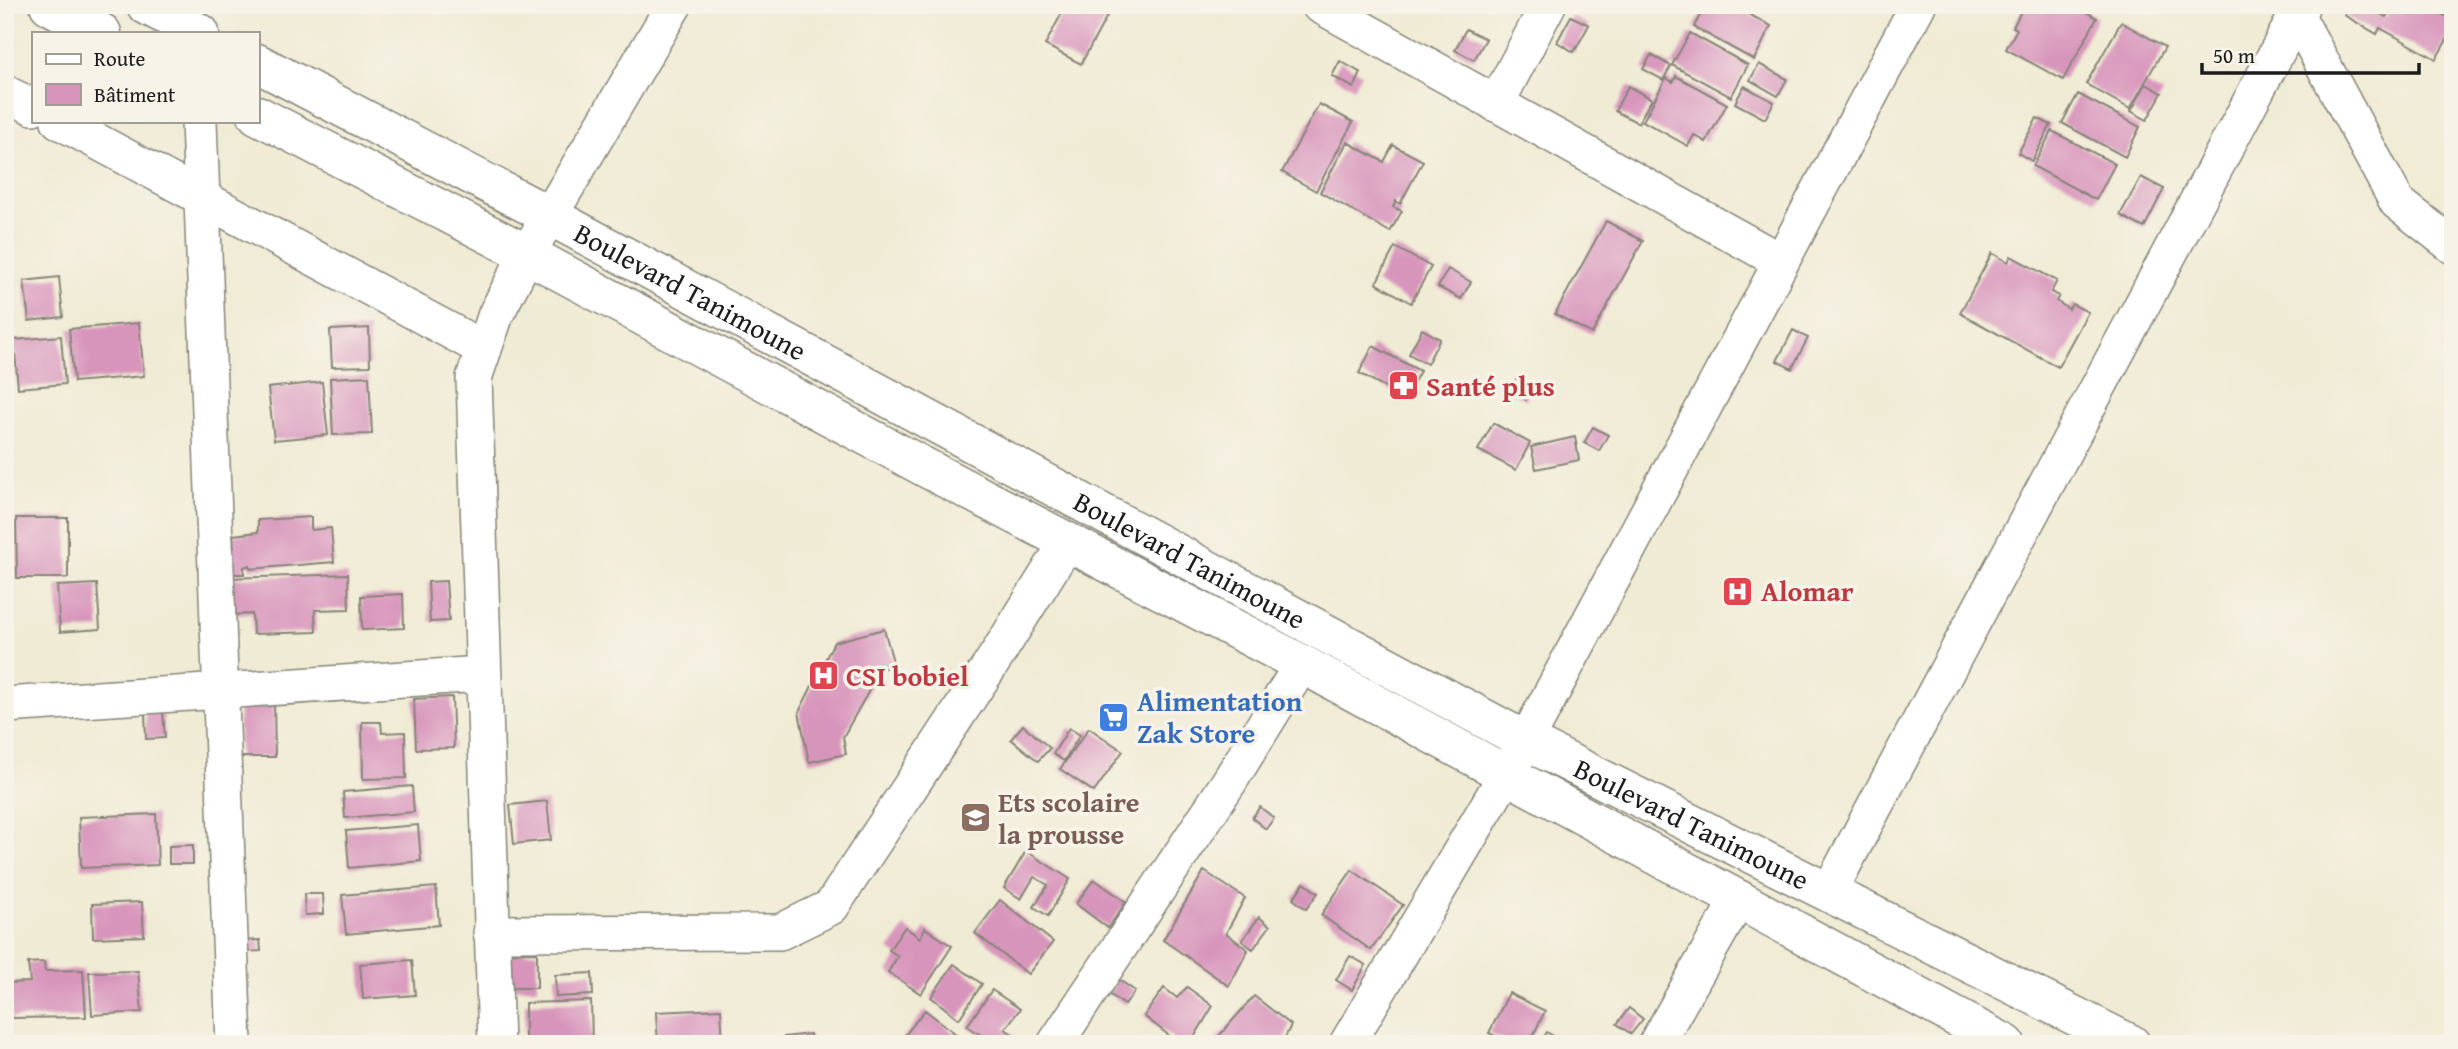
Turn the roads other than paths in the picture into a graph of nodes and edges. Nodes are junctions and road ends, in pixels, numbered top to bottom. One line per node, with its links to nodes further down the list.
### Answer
1 (50, 5): 8 (main road)
2 (146, 5): 9 (main road)
3 (674, 5): 18 (street)
4 (1319, 5): 12 (street)
5 (1548, 5): 12 (street)
6 (1918, 5): 21 (street)
7 (2300, 11): 19 (street); 30 (street)
8 (100, 32)
9 (198, 32)
10 (259, 64): 18 (main road, Boulevard Tanimoune)
11 (5, 93): 13 (street)
12 (1496, 104): 21 (street)
13 (32, 106)
14 (259, 116): 20 (main road, Boulevard Tanimoune)
15 (61, 122): 17 (street)
16 (199, 122): 17 (street)
17 (202, 195): 22 (street); 26 (street)
18 (550, 216): 20 (street); 28 (main road, Boulevard Tanimoune)
19 (2453, 246)
20 (527, 254): 22 (street); 23 (main road, Boulevard Tanimoune)
21 (1780, 261): 28 (street)
22 (482, 348): 25 (street)
23 (1068, 541): 24 (main road, Boulevard Tanimoune); 32 (street)
24 (1302, 664): 29 (main road, Boulevard Tanimoune); 36 (street)
25 (482, 674): 26 (street); 32 (street)
26 (219, 691): 27 (street); 34 (street)
27 (5, 705)
28 (1526, 741): 29 (street); 30 (main road, Boulevard Tanimoune)
29 (1504, 775): 31 (main road, Boulevard Tanimoune); 37 (street)
30 (1830, 890): 39 (main road, Boulevard Tanimoune)
31 (1739, 898): 33 (main road, Boulevard Tanimoune); 38 (street)
32 (491, 933): 35 (street)
33 (1989, 1040)
34 (234, 1044)
35 (496, 1044)
36 (1055, 1044)
37 (1347, 1044)
38 (1656, 1044)
39 (2131, 1044)

